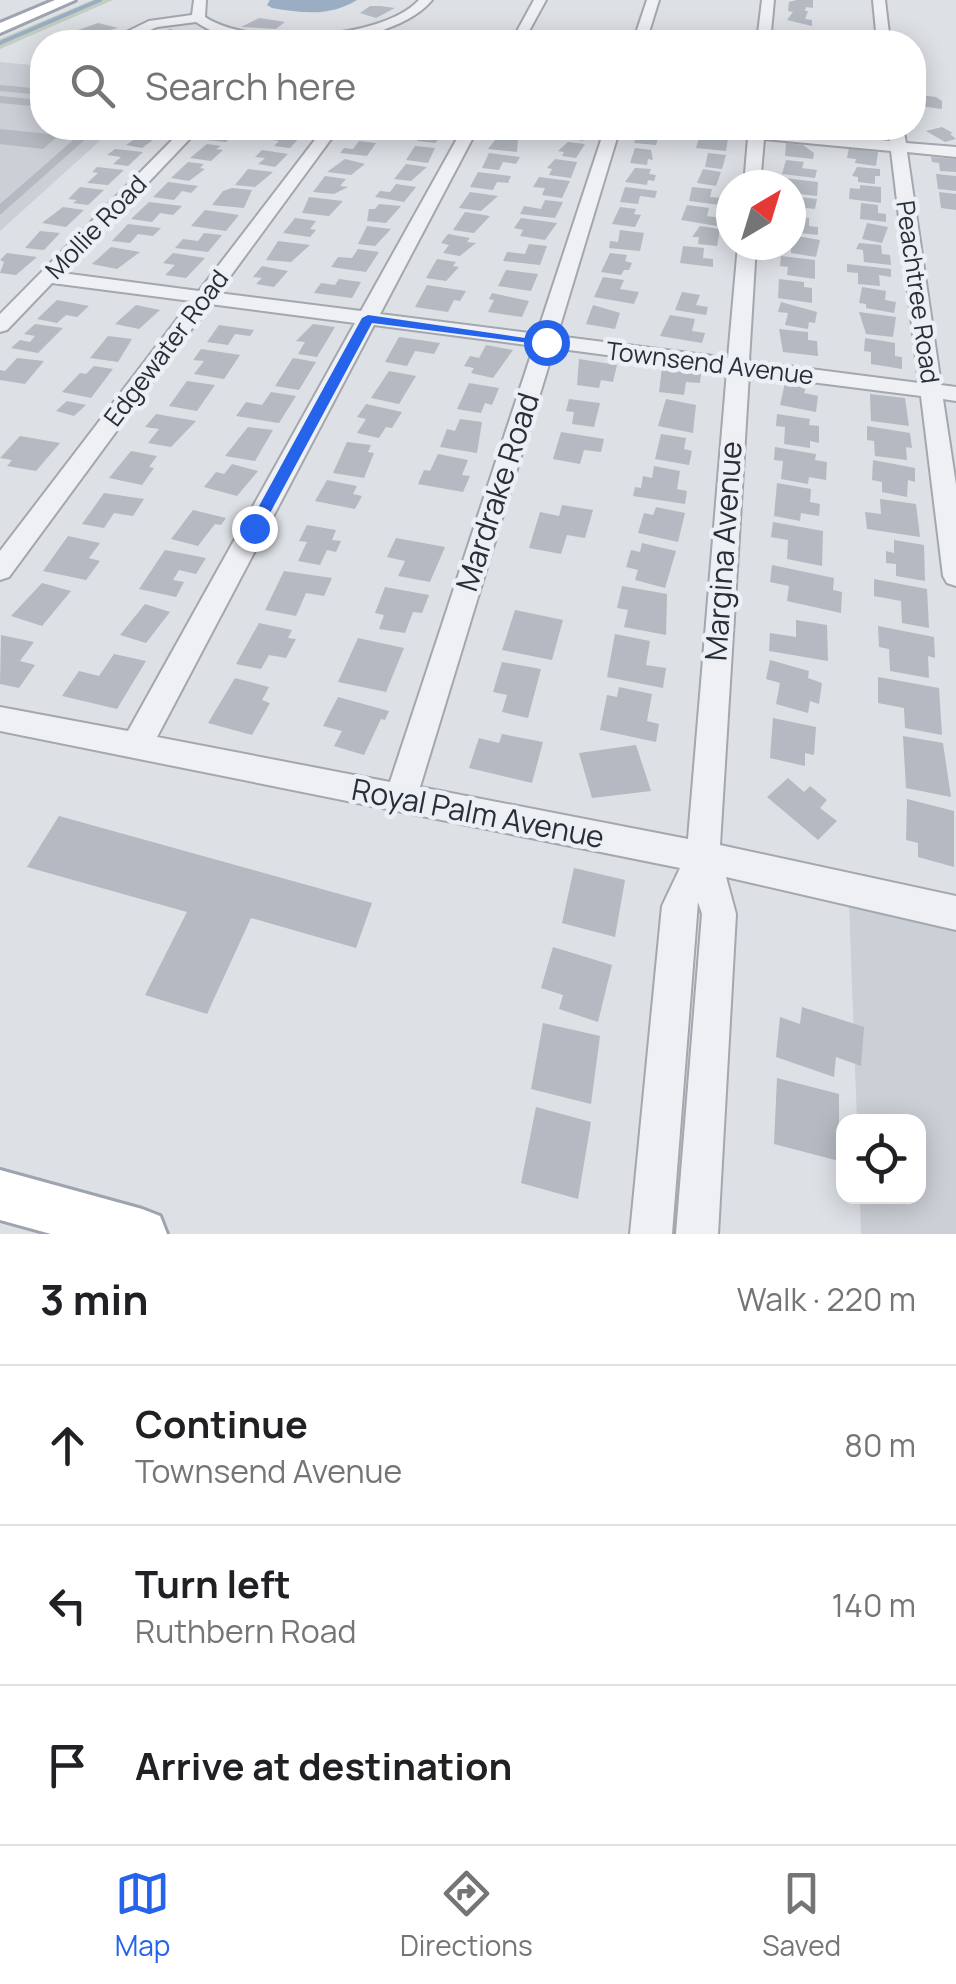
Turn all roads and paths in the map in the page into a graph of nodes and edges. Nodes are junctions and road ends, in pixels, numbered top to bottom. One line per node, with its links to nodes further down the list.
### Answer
1 (43, 0): 9 (main road)
2 (68, 0): 11 (main road)
3 (200, 0): 10 (street)
4 (426, 0): 14 (street)
5 (540, 0): 15 (street)
6 (653, 0): 16 (street)
7 (768, 0): 17 (street)
8 (879, 0): 18 (street)
9 (0, 17)
10 (198, 18): 12 (street); 13 (street)
11 (0, 28)
12 (141, 30)
13 (216, 30)
14 (378, 30)
15 (524, 30)
16 (644, 30)
17 (765, 30)
18 (883, 30)
19 (180, 140): 29 (street, Mollie Road)
20 (323, 140): 30 (street, Edgewater Road)
21 (464, 140): 31 (street)
22 (609, 140): 33 (street, Mardrake Road)
23 (756, 140): 27 (street)
24 (897, 140): 35 (street, Peachtree Road)
25 (909, 140): 26 (street)
26 (956, 152)
27 (753, 170)
28 (746, 260): 34 (street, Margina Avenue)
29 (48, 277): 30 (street, Townsend Avenue); 32 (street, Mollie Road)
30 (204, 296): 31 (street, Townsend Avenue); 37 (street, Edgewater Road)
31 (368, 318): 33 (street, Townsend Avenue); 40 (street)
32 (0, 326)
33 (546, 342): 34 (street, Townsend Avenue); 41 (street, Mardrake Road)
34 (736, 366): 35 (street, Townsend Avenue); 42 (street, Margina Avenue)
35 (931, 391): 36 (street, Townsend Avenue); 38 (street, Peachtree Road)
36 (956, 394)
37 (0, 570)
38 (956, 576)
39 (0, 718): 40 (street, Royal Palm Avenue)
40 (136, 746): 41 (street, Royal Palm Avenue)
41 (400, 800): 42 (street, Royal Palm Avenue)
42 (703, 857): 43 (street, Royal Palm Avenue); 46 (street, Margina Avenue); 47 (street, Margina Avenue)
43 (956, 913)
44 (0, 1196): 45 (main road)
45 (142, 1234)
46 (651, 1234)
47 (697, 1234)

